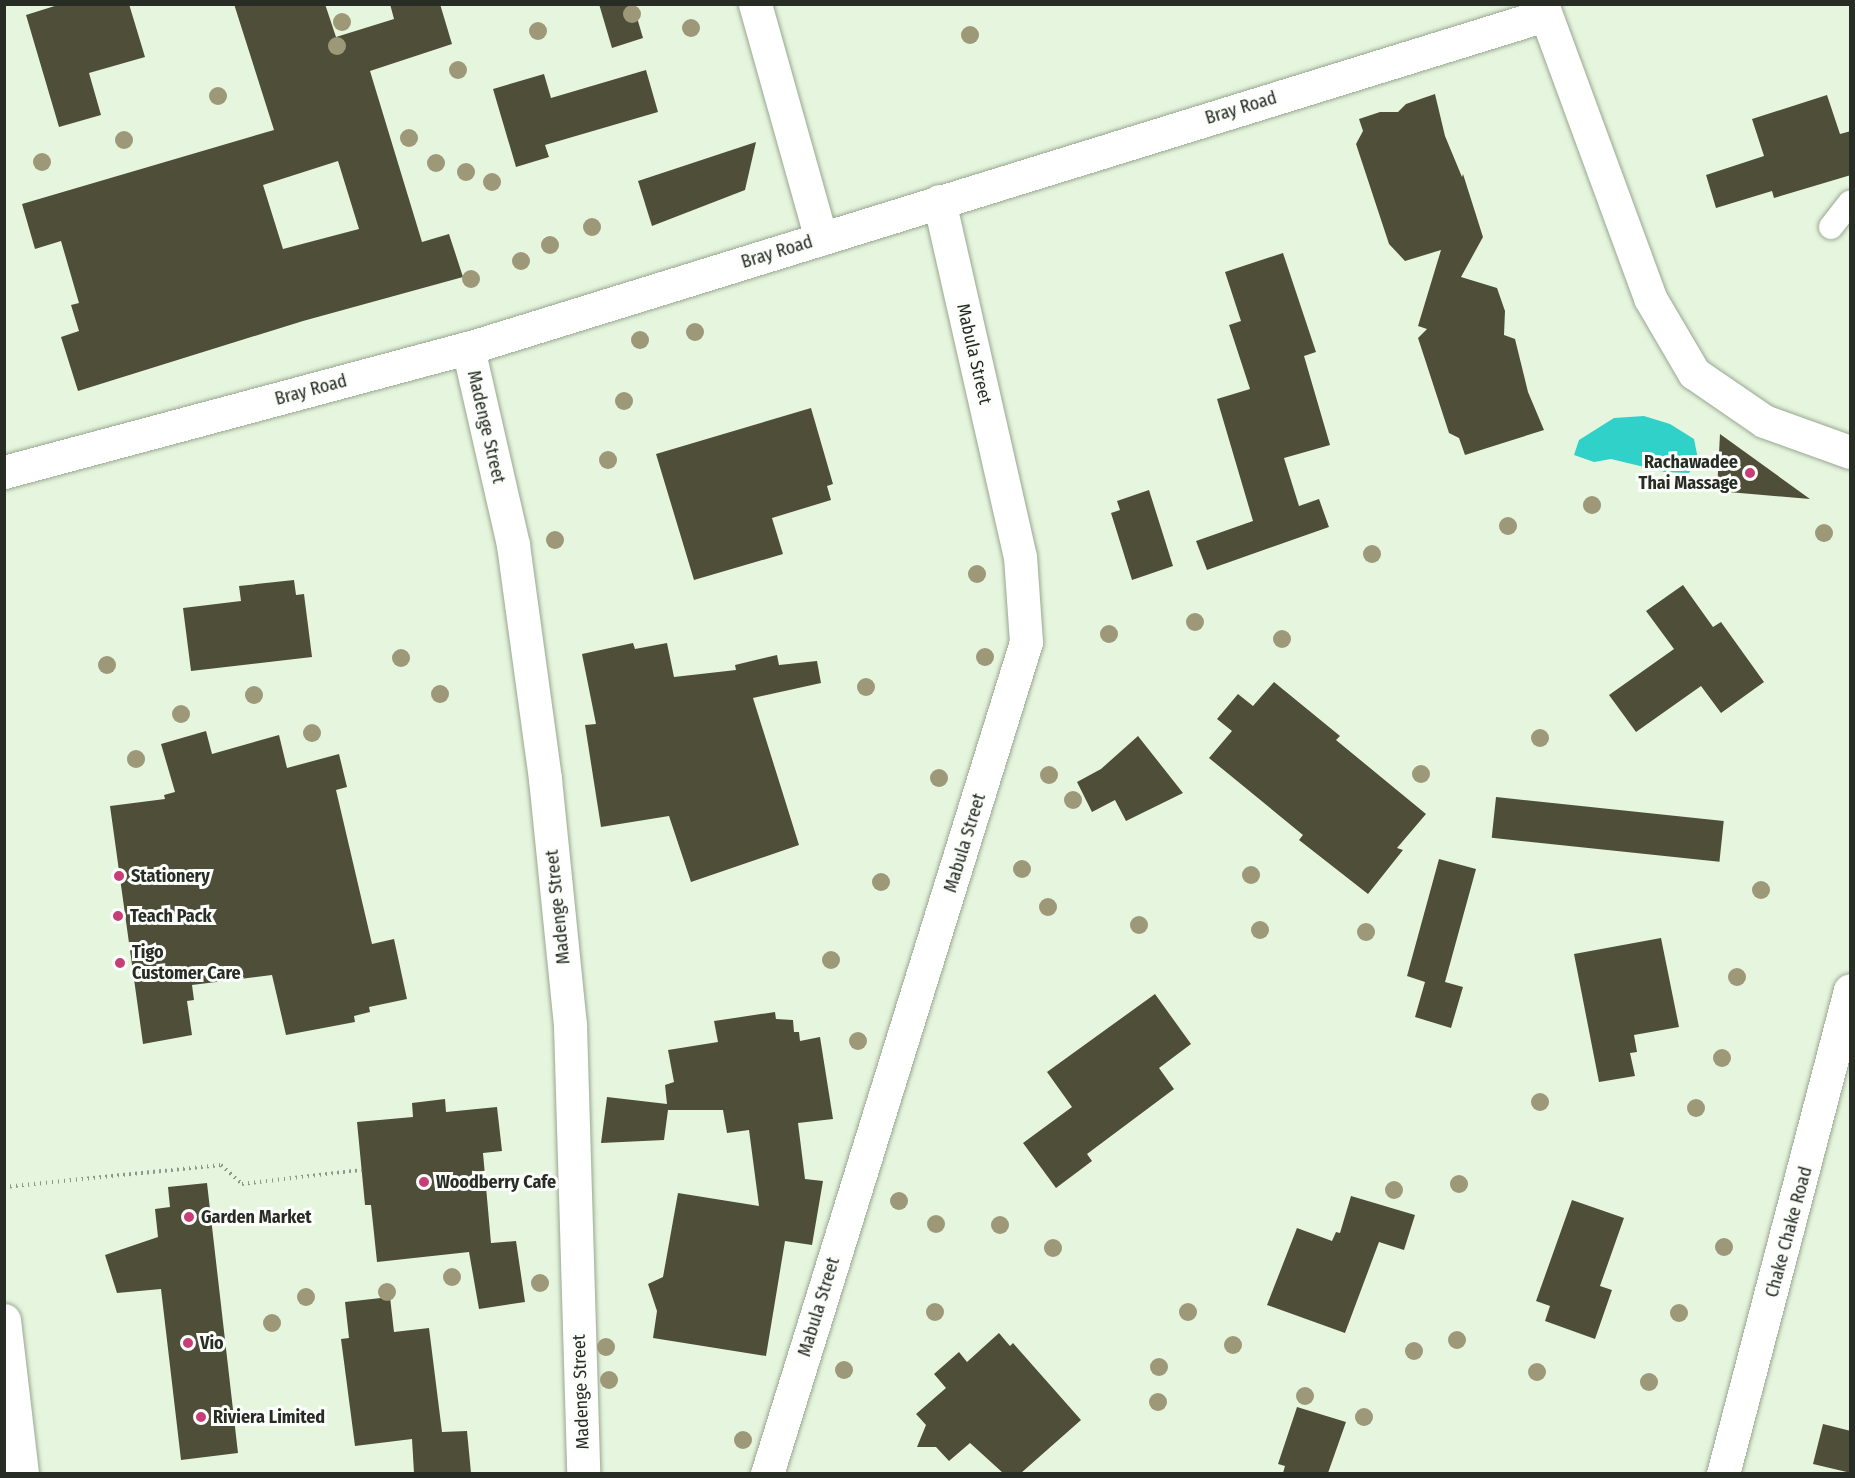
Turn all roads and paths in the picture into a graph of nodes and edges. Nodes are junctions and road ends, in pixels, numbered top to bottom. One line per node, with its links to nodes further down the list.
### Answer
1 (755, 4): 6 (street)
2 (1543, 10): 3 (street, Bray Road); 8 (street)
3 (939, 201): 6 (street, Bray Road); 17 (street, Mabula Street)
4 (1851, 203): 5 (lane)
5 (1831, 227)
6 (821, 239): 7 (street, Bray Road)
7 (468, 348): 9 (street, Bray Road); 16 (street, Madenge Street)
8 (1851, 452)
9 (4, 472)
10 (1851, 990): 18 (street, Chake Chake Road)
11 (362, 1170): 12 (path)
12 (4, 1187)
13 (4, 1320): 14 (street)
14 (10, 1413): 15 (street)
15 (22, 1473)
16 (583, 1473)
17 (767, 1473)
18 (1723, 1473)

